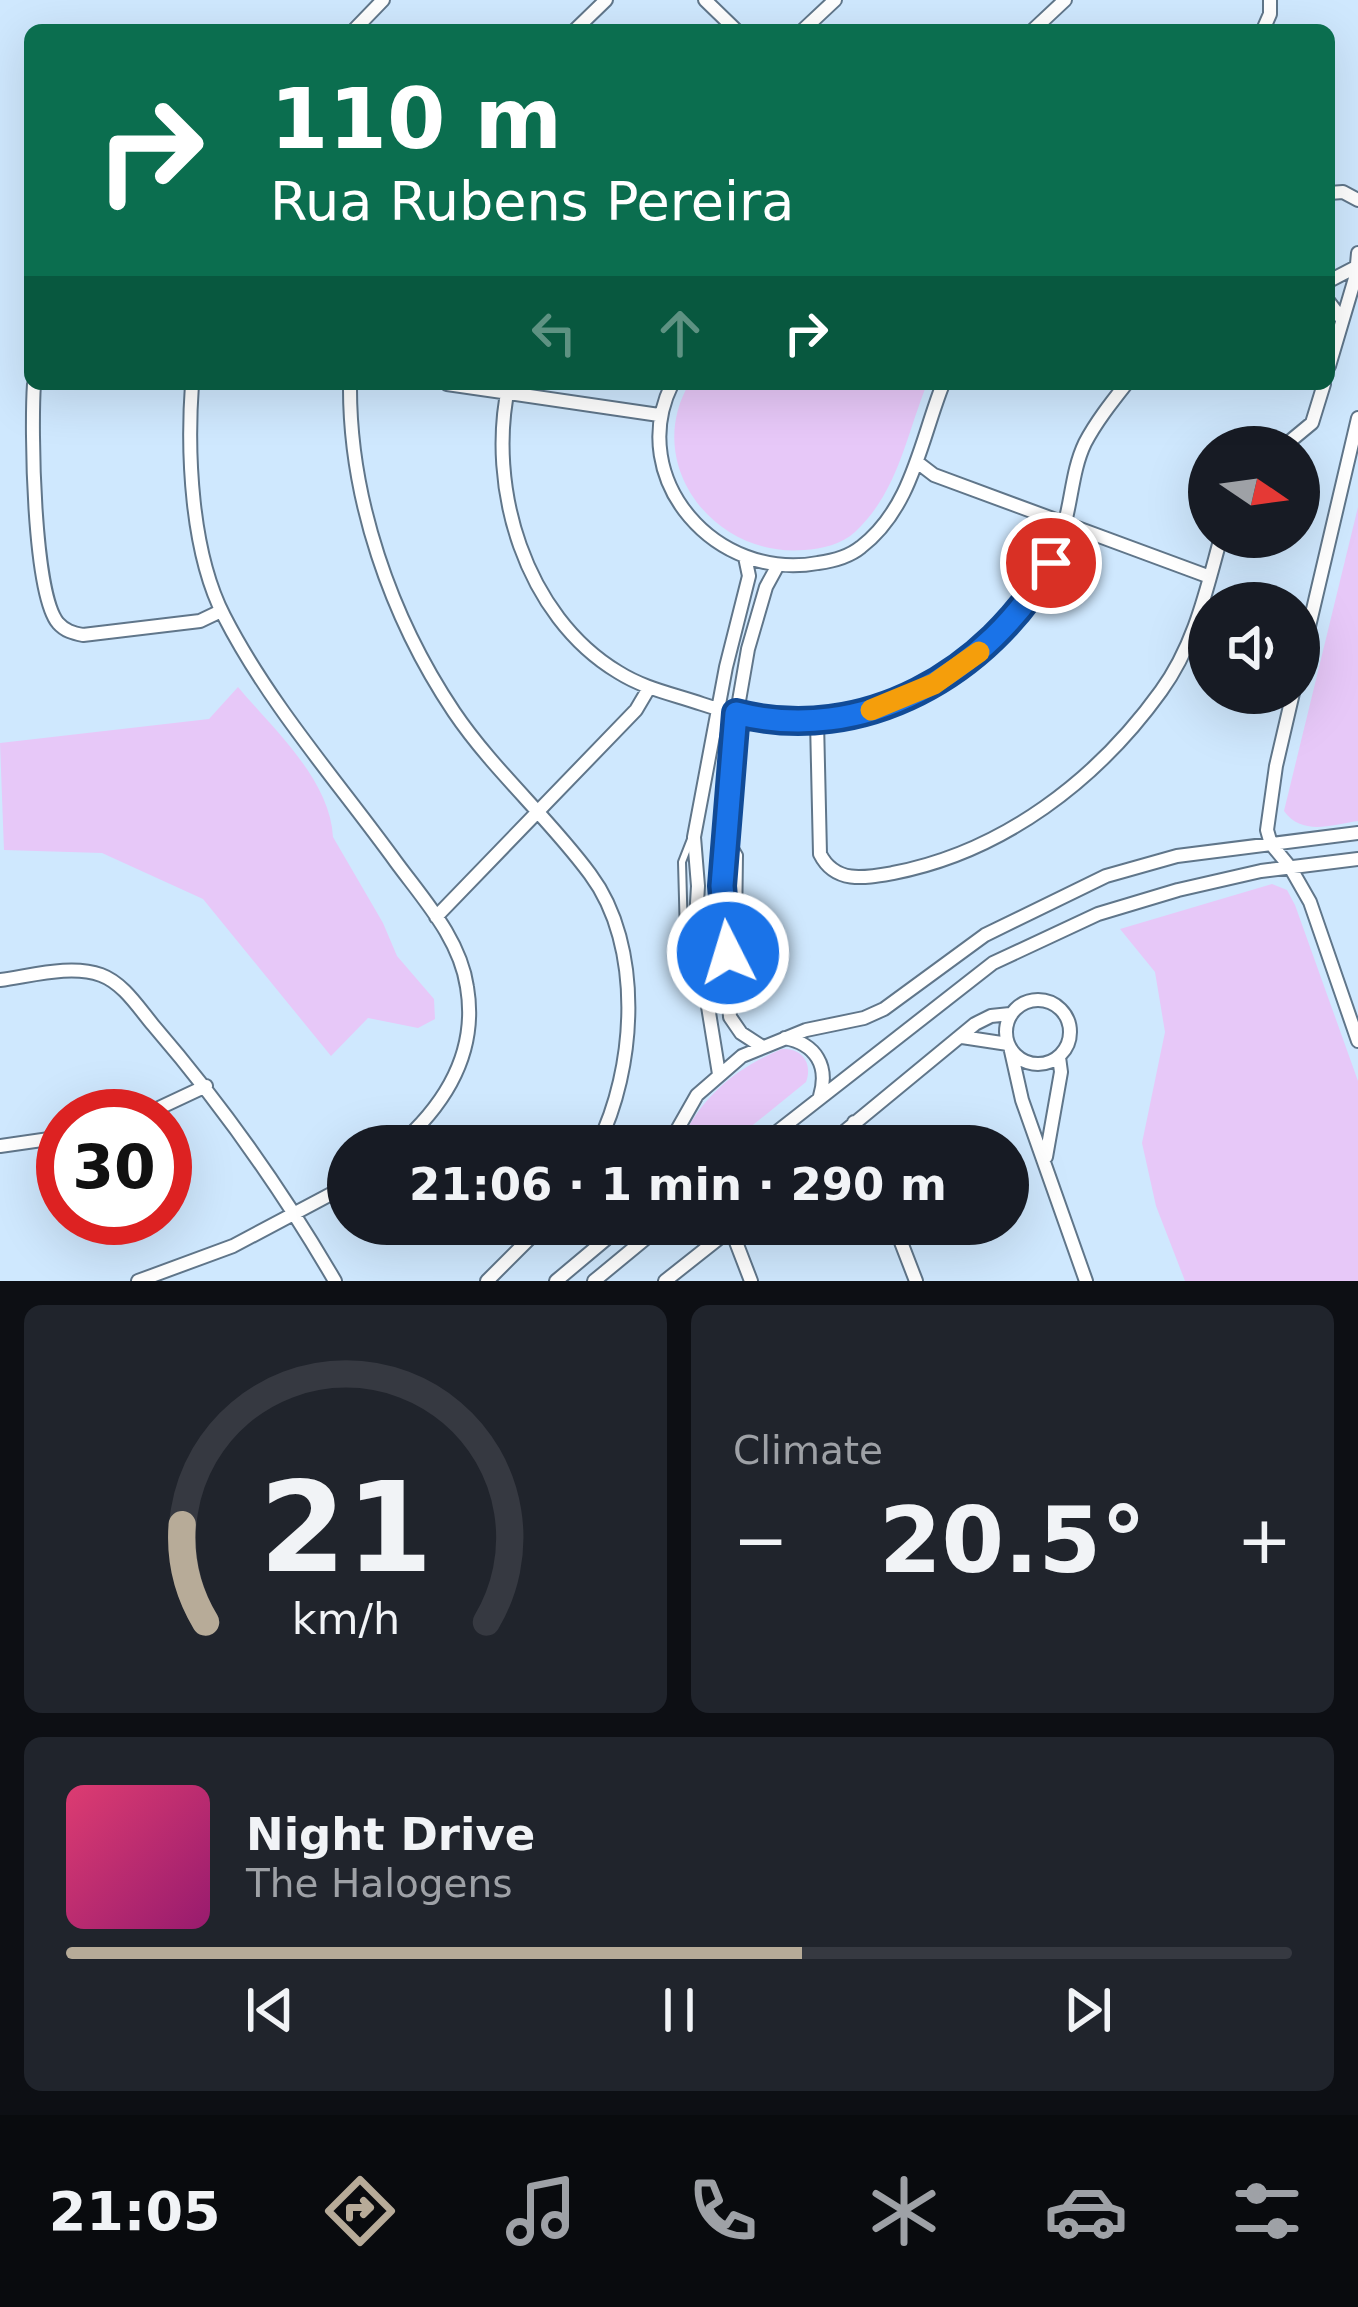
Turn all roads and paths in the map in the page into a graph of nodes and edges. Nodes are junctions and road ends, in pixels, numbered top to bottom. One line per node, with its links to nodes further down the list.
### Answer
1 (383, 0): 6 (street)
2 (606, 0): 7 (street)
3 (705, 0): 8 (street)
4 (835, 0): 9 (street)
5 (1065, 0): 10 (street)
6 (360, 24)
7 (580, 24)
8 (730, 24)
9 (809, 24)
10 (1039, 24)
11 (1358, 253): 12 (street)
12 (1354, 268): 13 (street); 15 (street)
13 (1335, 278)
14 (1335, 310): 15 (street)
15 (1341, 318): 16 (street)
16 (1335, 342)
17 (34, 390): 36 (street)
18 (192, 390): 36 (street)
19 (351, 390): 42 (street)
20 (508, 390): 37 (street)
21 (519, 390): 26 (street)
22 (669, 390): 26 (street)
23 (942, 390): 29 (street)
24 (1122, 390): 30 (street)
25 (1322, 390): 28 (street)
26 (659, 415): 31 (street)
27 (1358, 418): 35 (street)
28 (1308, 426)
29 (917, 462): 30 (street); 33 (street)
30 (1065, 523): 34 (street); 41 (street)
31 (745, 557): 33 (street); 38 (street)
32 (1215, 558): 34 (street)
33 (778, 565): 39 (street)
34 (1210, 577): 41 (street)
35 (1319, 582)
36 (221, 611): 49 (street)
37 (649, 688): 38 (street); 42 (street)
38 (717, 710): 39 (street); 44 (street)
39 (736, 713): 41 (street); 45 (street)
40 (1288, 714): 46 (street)
41 (817, 721)
42 (539, 814): 49 (street); 67 (street)
43 (1358, 832): 46 (street)
44 (694, 837): 45 (street); 51 (street)
45 (724, 837): 50 (street)
46 (1270, 844): 48 (street); 55 (street)
47 (1358, 859): 48 (street)
48 (1290, 867): 56 (street); 63 (street)
49 (436, 917): 66 (street)
50 (727, 939): 51 (street); 57 (street)
51 (694, 943): 60 (street)
52 (0, 980): 61 (street)
53 (1010, 1015): 54 (street); 58 (street); 59 (street)
54 (962, 1037): 58 (street); 64 (street)
55 (785, 1038): 57 (street); 63 (street)
56 (1358, 1041)
57 (760, 1046): 60 (street)
58 (1010, 1048): 59 (street); 73 (street)
59 (1059, 1057): 73 (street)
60 (719, 1074): 65 (street)
61 (206, 1087): 62 (street); 75 (street)
62 (192, 1093)
63 (819, 1097): 68 (street)
64 (854, 1122): 69 (street); 70 (street)
65 (678, 1124)
66 (420, 1125)
67 (605, 1125)
68 (785, 1125)
69 (851, 1125)
70 (855, 1125)
71 (36, 1141): 72 (street)
72 (0, 1146)
73 (1046, 1158): 90 (street)
74 (327, 1197): 75 (street)
75 (297, 1215): 82 (street); 83 (street)
76 (523, 1245): 84 (street)
77 (599, 1245): 85 (street)
78 (638, 1245): 86 (street)
79 (711, 1245): 87 (street)
80 (740, 1245): 88 (street)
81 (902, 1245): 89 (street)
82 (138, 1281)
83 (335, 1281)
84 (487, 1281)
85 (556, 1281)
86 (594, 1281)
87 (665, 1281)
88 (752, 1281)
89 (916, 1281)
90 (1086, 1281)

